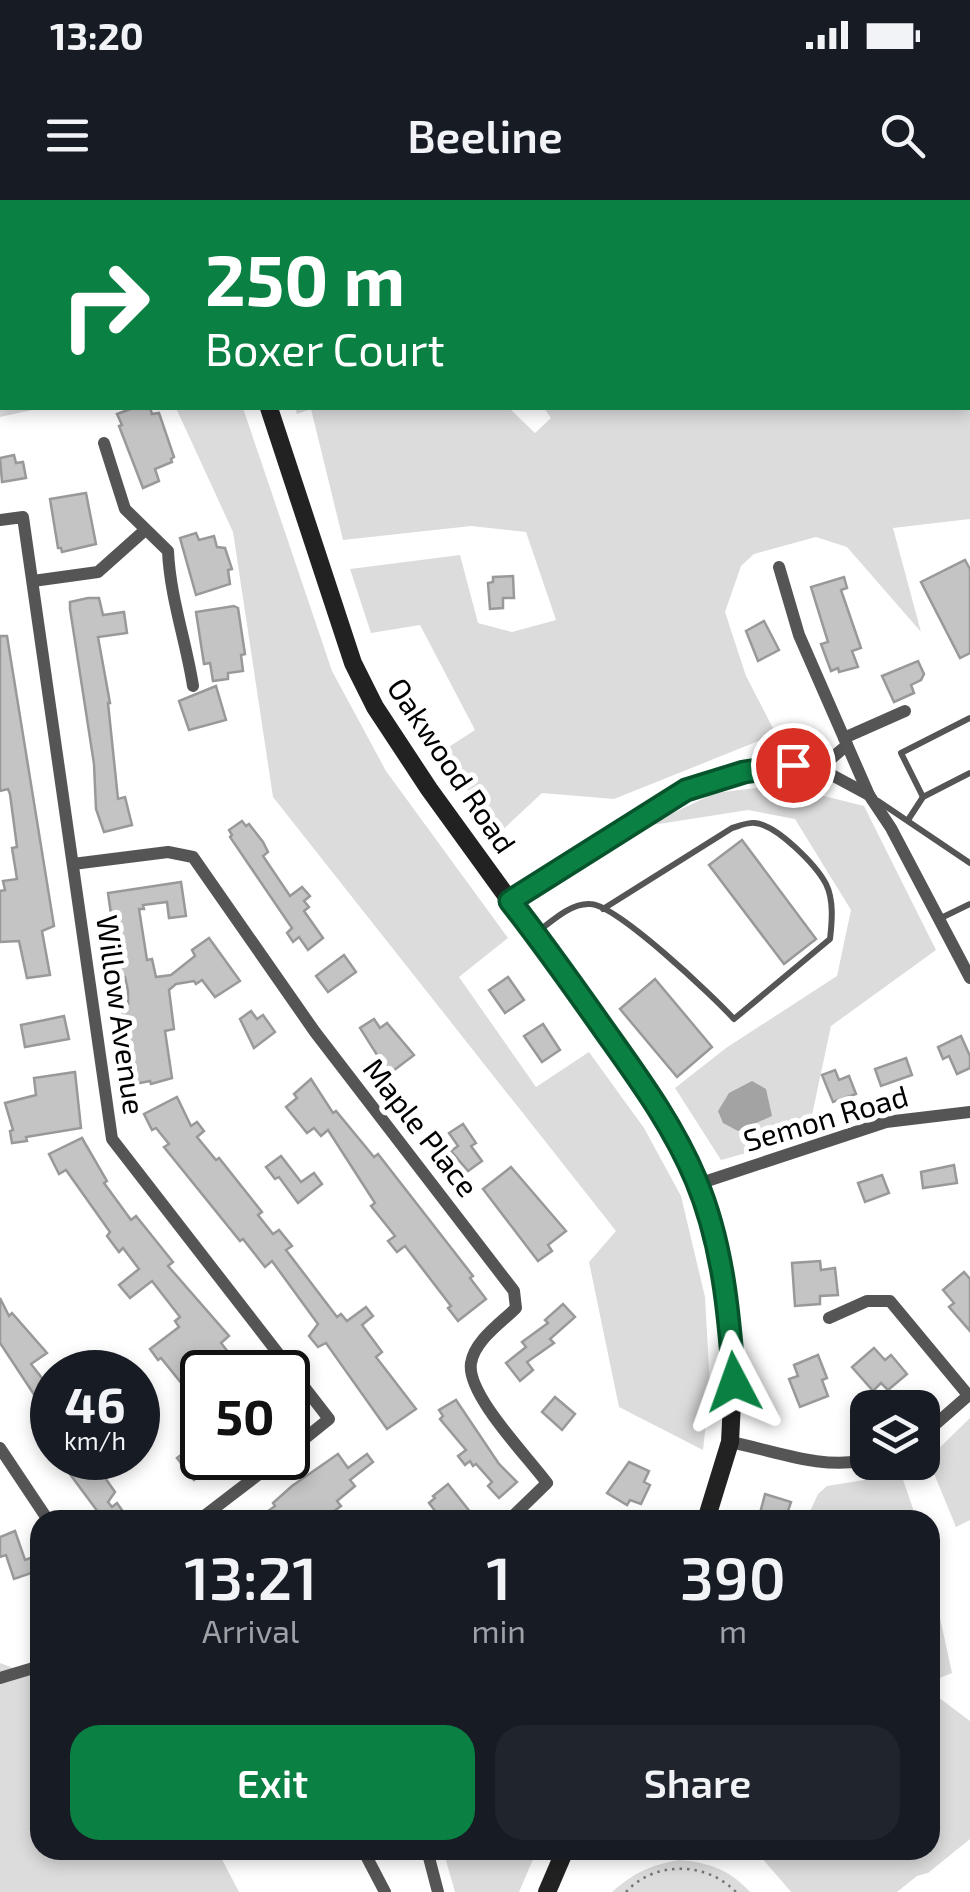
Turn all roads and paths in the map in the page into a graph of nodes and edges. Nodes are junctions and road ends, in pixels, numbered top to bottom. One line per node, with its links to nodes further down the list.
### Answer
1 (270, 410): 18 (main road, Oakwood Road)
2 (104, 443): 4 (street)
3 (0, 520): 6 (street, Willow Avenue)
4 (144, 530): 6 (street); 7 (street)
5 (779, 567): 10 (street)
6 (33, 581): 17 (street, Willow Avenue)
7 (193, 686)
8 (904, 711): 10 (street)
9 (970, 718): 14 (lane)
10 (845, 742): 11 (street); 13 (street)
11 (818, 771): 13 (street); 18 (street)
12 (970, 774): 14 (lane)
13 (869, 795): 15 (lane); 21 (street)
14 (923, 797): 15 (lane)
15 (908, 820): 16 (lane)
16 (970, 863)
17 (73, 864): 27 (street, Willow Avenue); 38 (street, Maple Place)
18 (510, 901): 22 (main road, Oakwood Road)
19 (970, 904): 21 (lane)
20 (603, 909): 20 (lane); 22 (lane)
21 (941, 918): 23 (street)
22 (535, 933): 25 (main road, Oakwood Road)
23 (970, 978)
24 (970, 1112): 25 (street, Semon Road)
25 (698, 1184): 32 (main road, Oakwood Road)
26 (829, 1318): 29 (street)
27 (276, 1350)
28 (310, 1393): 31 (street, Willow Avenue)
29 (969, 1395): 30 (street)
30 (940, 1420)
31 (310, 1435)
32 (730, 1442): 34 (street); 39 (main road, Oakwood Road)
33 (0, 1448): 36 (street)
34 (850, 1462)
35 (251, 1480): 37 (street)
36 (41, 1510)
37 (212, 1510)
38 (519, 1510)
39 (709, 1510)
40 (30, 1669): 41 (street)
41 (0, 1678)
42 (368, 1860): 45 (street)
43 (430, 1860): 46 (street)
44 (560, 1860): 47 (main road)
45 (385, 1892)
46 (438, 1892)
47 (546, 1892)
48 (626, 1892): 49 (path)
49 (736, 1892)

